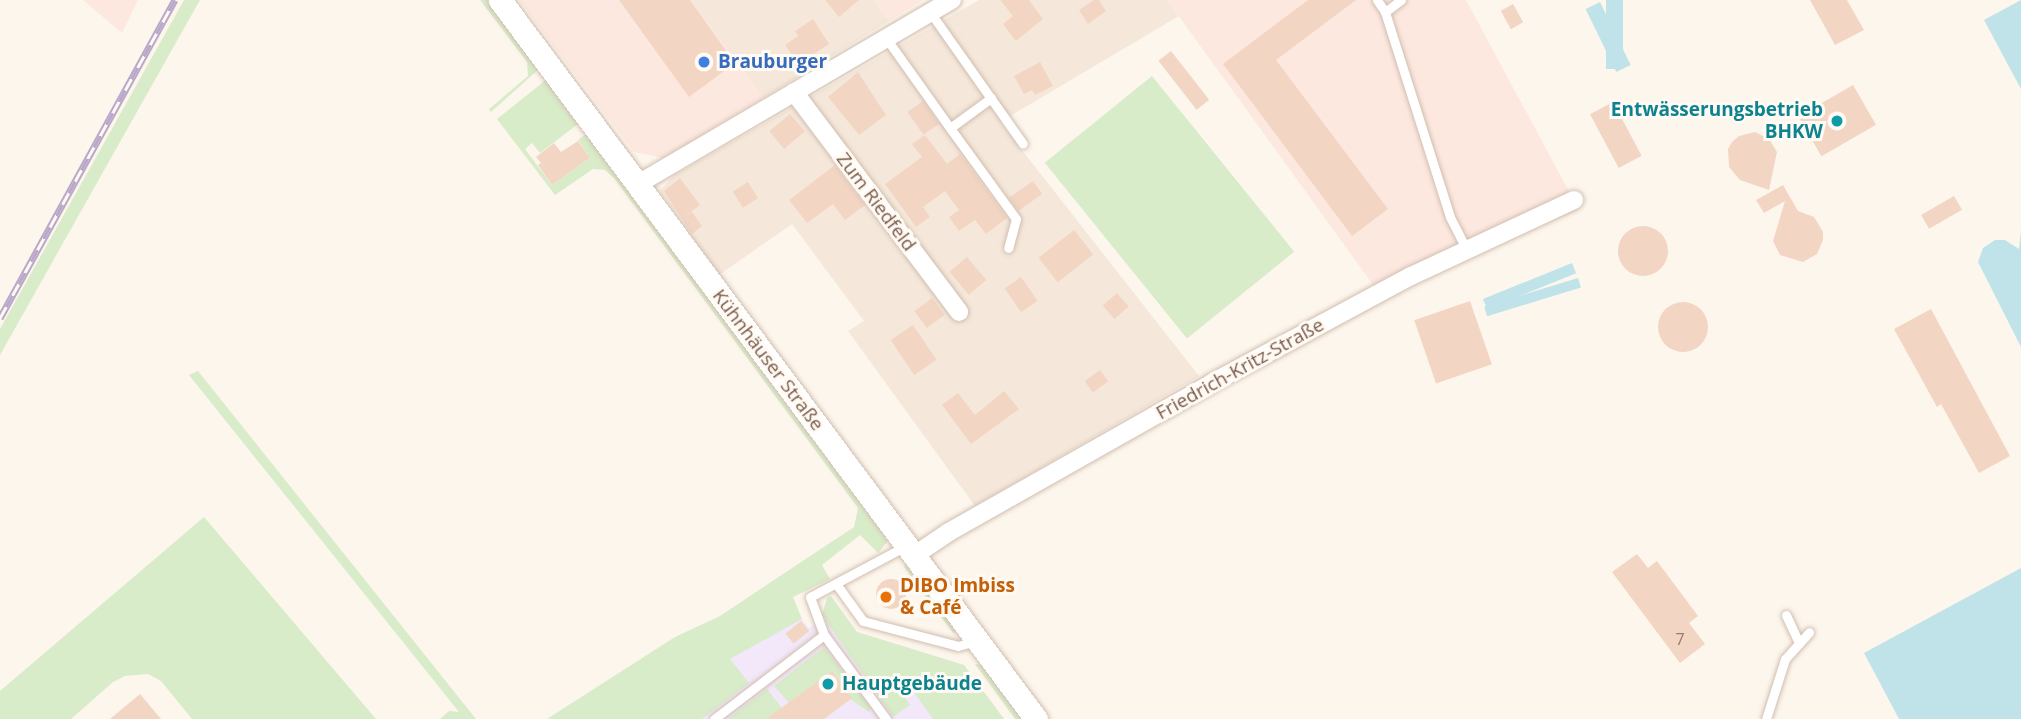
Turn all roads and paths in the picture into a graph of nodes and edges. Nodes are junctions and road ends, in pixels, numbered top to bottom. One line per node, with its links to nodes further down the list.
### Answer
1 (500, 0): 12 (street, Kühnhäuser Straße)
2 (952, 0): 5 (street)
3 (1377, 0): 6 (lane)
4 (1401, 0): 6 (lane)
5 (930, 12): 7 (street); 9 (lane)
6 (1385, 12): 15 (lane)
7 (886, 38): 8 (street); 10 (lane)
8 (793, 92): 12 (street); 16 (street, Zum Riedfeld)
9 (991, 98): 10 (lane); 11 (lane)
10 (950, 128): 14 (lane)
11 (1024, 144)
12 (638, 184): 17 (street, Kühnhäuser Straße)
13 (1574, 200): 15 (street, Friedrich-Kritz-Straße)
14 (1008, 248)
15 (1467, 250): 17 (street, Friedrich-Kritz-Straße)
16 (959, 312)
17 (911, 550): 18 (lane); 22 (street, Kühnhäuser Straße)
18 (837, 584): 21 (lane); 22 (lane)
19 (1786, 615): 23 (lane)
20 (1809, 632): 23 (lane)
21 (824, 635): 24 (lane); 25 (lane)
22 (978, 640): 26 (street, Kühnhäuser Straße)
23 (1799, 643): 27 (lane)
24 (714, 719)
25 (886, 719)
26 (1036, 719)
27 (1766, 719)

